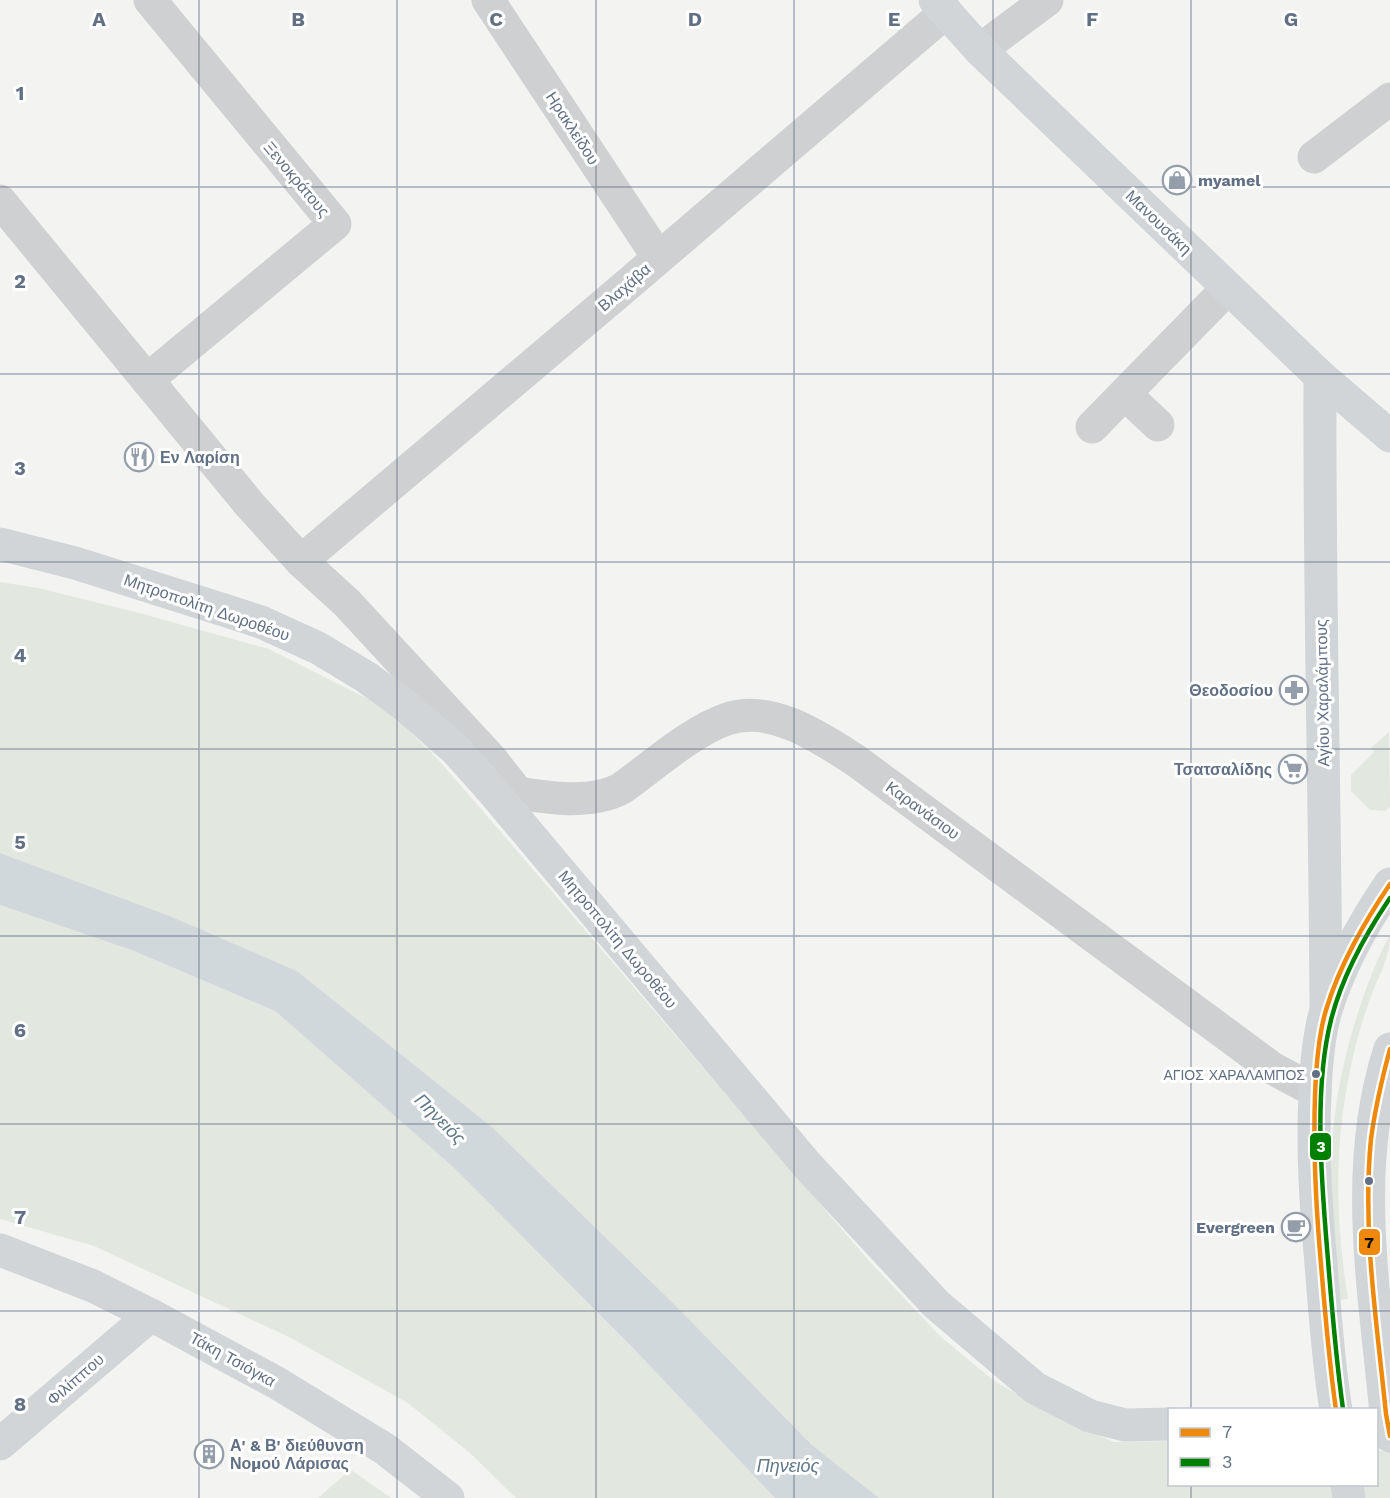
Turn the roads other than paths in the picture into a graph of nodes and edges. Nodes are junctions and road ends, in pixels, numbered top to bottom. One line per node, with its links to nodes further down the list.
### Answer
1 (150, 0): 12 (street, Ξενοκράτους)
2 (488, 0): 9 (street, Ηρακλείδου)
3 (1047, 0): 5 (street)
4 (940, 6): 5 (street, Μανουσάκη); 9 (street, Βλαχάβα)
5 (980, 50): 10 (street, Μανουσάκη)
6 (1390, 99): 7 (street)
7 (1314, 157)
8 (0, 201): 12 (street, Μητροπολίτη Δωροθέου)
9 (658, 257): 18 (street, Βλαχάβα)
10 (1228, 288): 11 (street, Μανουσάκη); 13 (street)
11 (1320, 376): 16 (street, Μανουσάκη); 21 (street, Αγίου Χαραλάμπους)
12 (147, 380): 18 (street, Μητροπολίτη Δωροθέου)
13 (1125, 394): 14 (street); 15 (street)
14 (1158, 425)
15 (1092, 427)
16 (1390, 436)
17 (0, 544): 19 (street, Μητροπολίτη Δωροθέου)
18 (301, 561): 19 (street, Μητροπολίτη Δωροθέου)
19 (503, 790): 23 (street, Καρανάσιου); 27 (street, Μητροπολίτη Δωροθέου)
20 (1390, 884): 21 (street)
21 (1326, 1010): 23 (street)
22 (1390, 1049): 28 (street)
23 (1315, 1091): 26 (street)
24 (0, 1250): 25 (street, Τάκη Τσιόγκα)
25 (151, 1314): 29 (street, Φιλίππου); 30 (street, Τάκη Τσιόγκα)
26 (1336, 1408)
27 (1168, 1424)
28 (1385, 1424)
29 (0, 1444)
30 (448, 1498)

